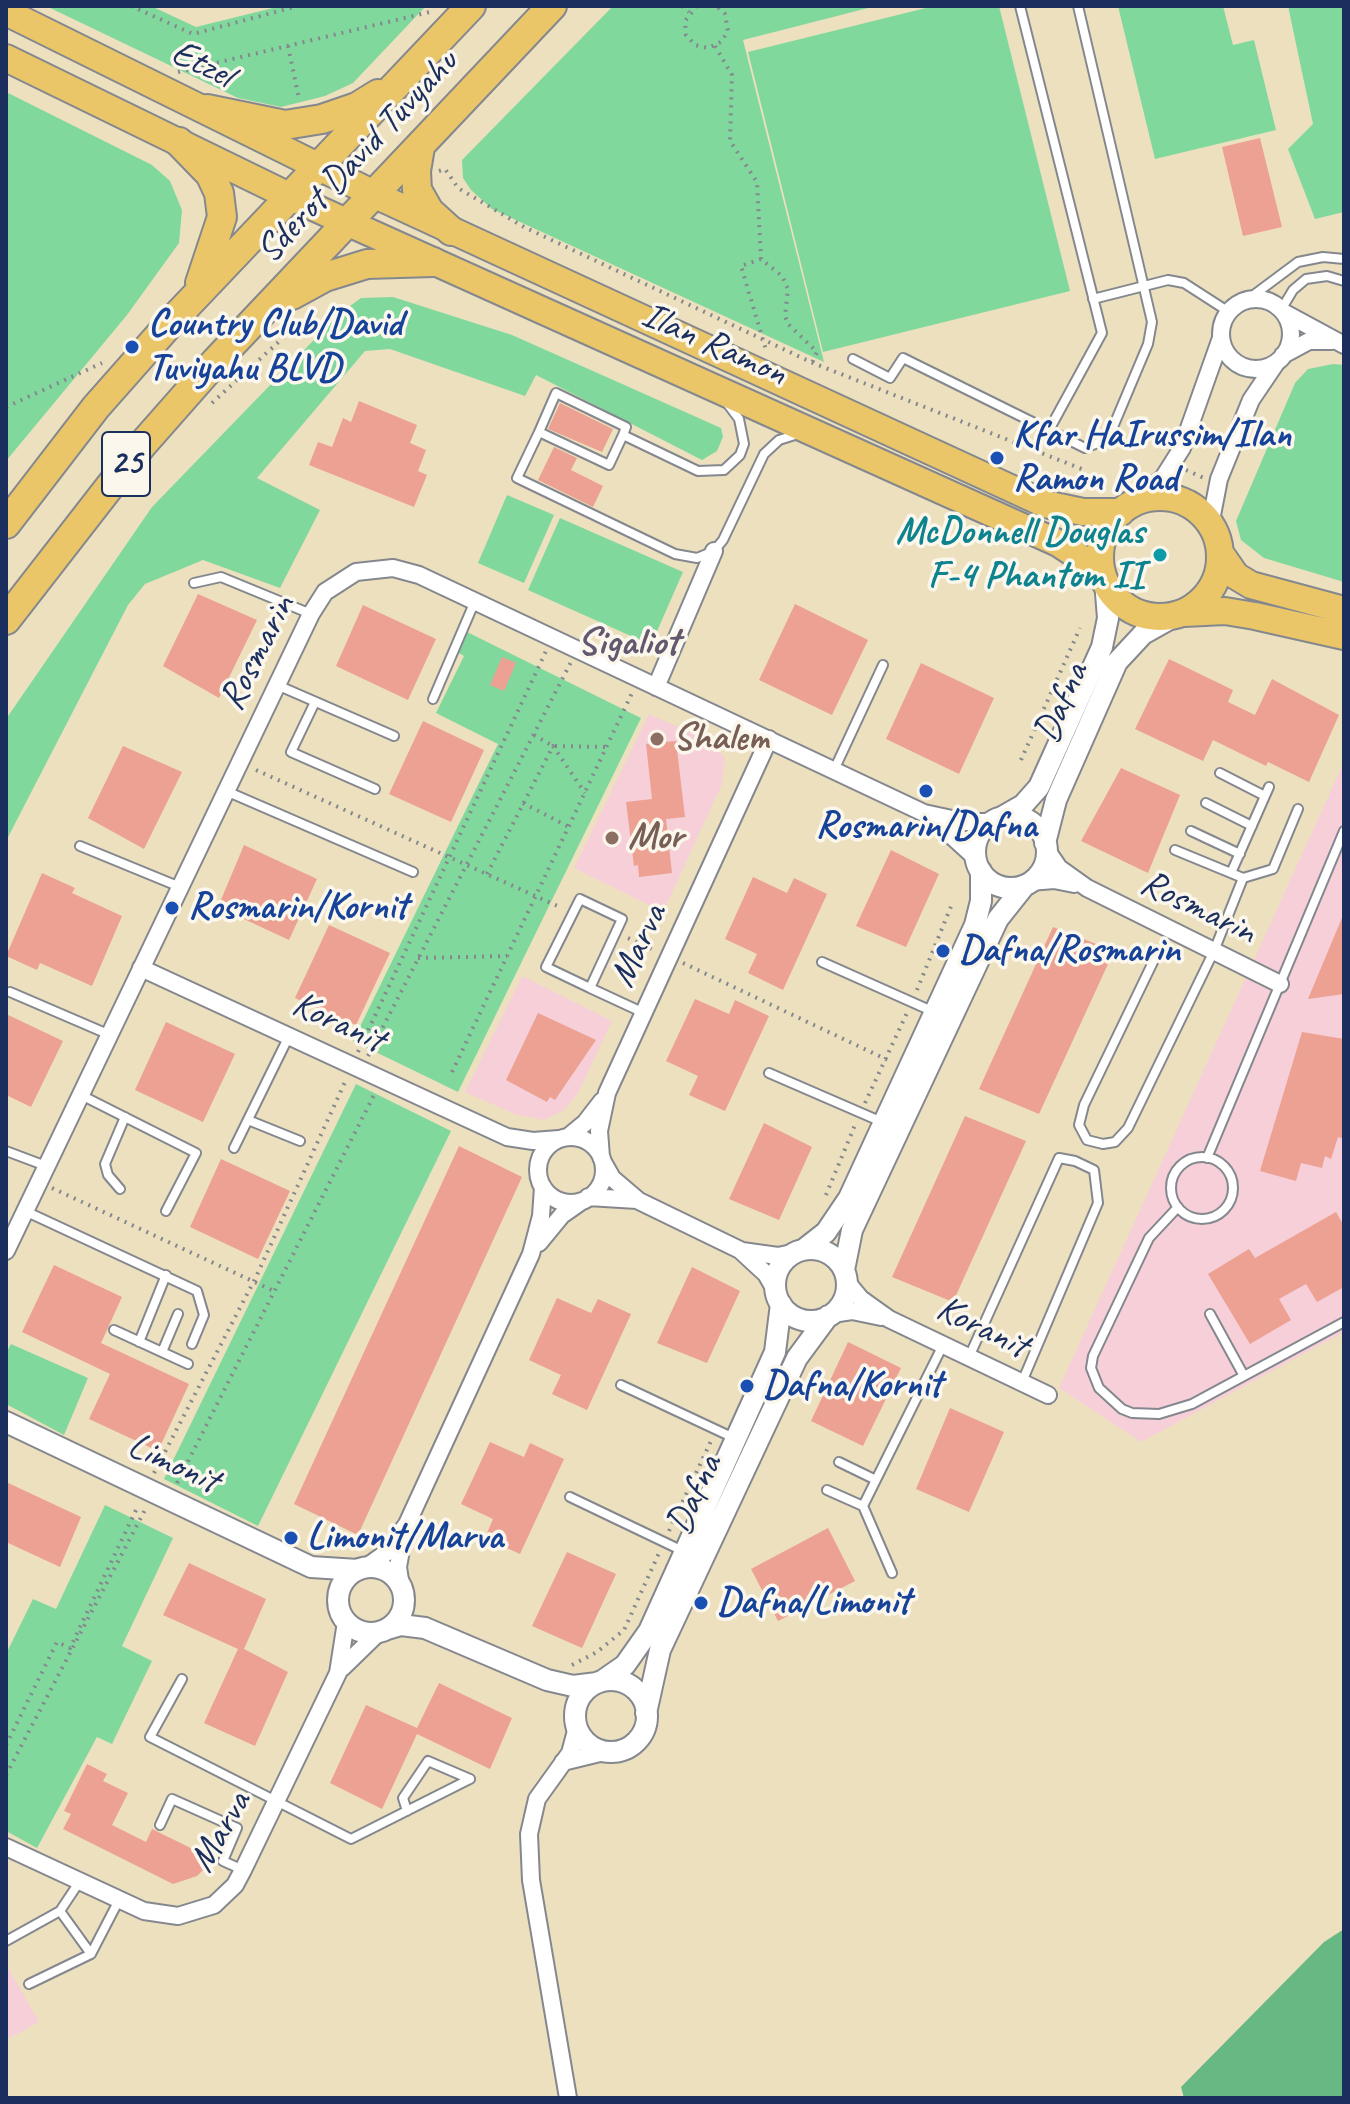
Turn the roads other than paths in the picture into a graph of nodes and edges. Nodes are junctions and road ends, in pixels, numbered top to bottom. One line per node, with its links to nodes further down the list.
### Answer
1 (471, 6): 7 (highway, Sderot David Tuvyahu / 25)
2 (552, 6): 10 (highway, Sderot David Tuvyahu / 25)
3 (1020, 6): 21 (lane)
4 (1078, 6): 19 (lane)
5 (6, 12): 8 (main road, Etzel)
6 (6, 58): 9 (main road, Etzel)
7 (402, 79): 8 (highway); 11 (highway, Sderot David Tuvyahu / 25)
8 (207, 109): 11 (main road, Etzel)
9 (179, 142): 13 (main road, Etzel); 20 (highway)
10 (420, 147): 12 (highway, Sderot David Tuvyahu / 25); 15 (highway)
11 (320, 167): 12 (main road, Ilan Ramon); 13 (highway, Sderot David Tuvyahu / 25)
12 (375, 195): 14 (highway, Sderot David Tuvyahu / 25); 15 (main road, Ilan Ramon)
13 (291, 197): 14 (main road, Ilan Ramon); 20 (highway, Sderot David Tuvyahu / 25)
14 (349, 222): 17 (main road, Ilan Ramon); 25 (highway, Sderot David Tuvyahu / 25)
15 (451, 231): 35 (main road, Ilan Ramon)
16 (1341, 259): 18 (lane); 22 (lane)
17 (433, 262): 25 (highway); 30 (main road, Ilan Ramon)
18 (1343, 281): 23 (lane)
19 (1143, 286): 21 (lane); 24 (lane); 31 (lane)
20 (194, 298): 36 (highway, Sderot David Tuvyahu / 25)
21 (1093, 299): 31 (lane)
22 (1247, 300): 23 (street); 24 (street)
23 (1282, 311): 27 (street); 28 (street)
24 (1229, 312): 26 (street)
25 (258, 317): 45 (highway, Sderot David Tuvyahu / 25)
26 (1221, 337): 28 (street); 35 (street)
27 (1343, 344): 28 (street)
28 (1280, 358): 37 (street)
29 (853, 359): 31 (lane)
30 (707, 382): 33 (lane); 34 (main road, Ilan Ramon)
31 (1049, 430)
32 (539, 432): 33 (lane); 33 (lane); 38 (lane)
33 (623, 435)
34 (824, 435): 38 (lane); 39 (main road, Ilan Ramon)
35 (1126, 508): 37 (main road); 39 (main road)
36 (6, 524)
37 (1218, 543): 42 (main road); 44 (main road)
38 (714, 551): 49 (street)
39 (1104, 576): 44 (main road); 61 (street, Dafna)
40 (194, 583): 43 (lane)
41 (475, 601): 43 (street, Rosmarin); 49 (street, Rosmarin); 50 (lane)
42 (1344, 610)
43 (311, 614): 48 (street, Rosmarin)
44 (1180, 614): 46 (main road); 66 (street, Dafna)
45 (6, 620)
46 (1344, 636)
47 (883, 665): 54 (lane)
48 (277, 685): 51 (lane); 57 (street, Rosmarin)
49 (656, 687): 53 (street, Rosmarin)
50 (433, 699)
51 (315, 702): 52 (lane); 56 (lane)
52 (394, 736)
53 (769, 739): 54 (street, Rosmarin); 84 (street, Marva)
54 (834, 770): 60 (street, Rosmarin)
55 (1220, 773): 62 (lane)
56 (375, 789)
57 (226, 791): 70 (lane); 74 (street, Rosmarin)
58 (1206, 803): 62 (lane)
59 (1298, 809): 72 (lane)
60 (924, 813): 61 (street, Rosmarin); 69 (street, Rosmarin)
61 (997, 820): 66 (street); 69 (street)
62 (1252, 826): 68 (lane)
63 (1191, 831): 68 (lane)
64 (1344, 831): 80 (lane)
65 (80, 846): 74 (lane)
66 (1046, 846): 73 (street); 75 (street, Rosmarin)
67 (1175, 850): 71 (lane)
68 (1240, 854): 71 (lane)
69 (978, 864): 73 (street); 83 (street)
70 (413, 872)
71 (1231, 873): 72 (lane)
72 (1243, 878): 76 (lane)
73 (1027, 884): 75 (street, Rosmarin); 113 (street)
74 (180, 887): 79 (street, Rosmarin)
75 (1087, 888): 76 (street, Rosmarin)
76 (1214, 951): 77 (lane); 80 (street, Rosmarin)
77 (1154, 960)
78 (822, 962): 83 (lane)
79 (141, 968): 85 (street, Rosmarin); 86 (street, Koranit)
80 (1280, 984): 98 (lane)
81 (590, 988): 81 (lane); 84 (lane)
82 (10, 992): 85 (lane)
83 (935, 1012): 92 (street)
84 (644, 1013): 88 (street, Marva)
85 (110, 1035): 89 (street, Rosmarin)
86 (289, 1036): 91 (lane); 93 (street, Koranit)
87 (769, 1073): 92 (lane)
88 (607, 1093): 94 (street, Marva); 99 (street, Marva)
89 (81, 1095): 90 (lane); 100 (street, Rosmarin)
90 (125, 1117): 102 (lane); 107 (lane)
91 (248, 1120): 95 (lane); 96 (lane)
92 (884, 1123): 110 (street)
93 (507, 1137): 94 (street, Koranit); 101 (street, Koranit)
94 (564, 1138): 99 (street); 101 (street)
95 (300, 1141)
96 (234, 1148)
97 (6, 1151): 100 (lane)
98 (1207, 1158): 105 (lane); 105 (lane)
99 (602, 1159): 103 (street); 104 (street)
100 (46, 1166): 106 (street, Rosmarin)
101 (541, 1181): 103 (street); 111 (street)
102 (120, 1189)
103 (586, 1199): 104 (street); 111 (street)
104 (639, 1201): 108 (street)
105 (1178, 1207): 127 (lane)
106 (25, 1211): 109 (street, Rosmarin); 112 (lane)
107 (166, 1211)
108 (740, 1250): 110 (street); 114 (street)
109 (6, 1251)
110 (800, 1251): 113 (street); 114 (street)
111 (531, 1254): 138 (street)
112 (166, 1275): 121 (lane); 122 (lane)
113 (845, 1276): 117 (street); 118 (street, Koranit)
114 (779, 1298): 117 (street); 132 (street, Dafna)
115 (178, 1314): 124 (lane)
116 (1210, 1314): 127 (lane)
117 (830, 1315): 118 (street, Koranit); 151 (street, Dafna)
118 (889, 1319): 123 (street, Koranit)
119 (1344, 1322): 127 (lane)
120 (114, 1330): 121 (lane)
121 (139, 1342): 124 (lane)
122 (192, 1344)
123 (943, 1345): 125 (street, Koranit); 134 (lane)
124 (162, 1352): 126 (lane)
125 (969, 1357): 128 (street, Koranit); 128 (lane)
126 (188, 1364)
127 (1244, 1376)
128 (1022, 1383): 130 (street, Koranit)
129 (621, 1385): 132 (lane)
130 (1048, 1395)
131 (6, 1422): 140 (street, Limonit)
132 (736, 1439): 139 (street, Dafna)
133 (839, 1462): 134 (lane)
134 (876, 1480): 137 (lane)
135 (827, 1490): 137 (lane)
136 (570, 1497): 139 (lane)
137 (863, 1506): 142 (lane)
138 (407, 1524): 141 (street); 143 (street)
139 (685, 1552): 150 (street, Dafna)
140 (311, 1567): 141 (street, Limonit); 144 (street, Limonit)
141 (362, 1569): 143 (street); 144 (street)
142 (892, 1573)
143 (402, 1590): 145 (street); 146 (street)
144 (342, 1612): 145 (street); 147 (street, Marva)
145 (381, 1631): 146 (street); 147 (street, Marva)
146 (440, 1633): 149 (street)
147 (338, 1673): 155 (street, Marva)
148 (182, 1679): 155 (lane)
149 (554, 1682): 150 (street); 152 (street)
150 (599, 1682): 151 (street); 152 (street)
151 (646, 1713): 153 (street)
152 (576, 1723): 153 (street); 154 (street)
153 (608, 1751): 154 (street)
154 (562, 1763): 166 (street)
155 (275, 1804): 156 (lane); 159 (street, Marva)
156 (407, 1811): 156 (lane)
157 (160, 1825): 159 (lane)
158 (6, 1847): 160 (street, Marva)
159 (243, 1870): 161 (street, Marva)
160 (80, 1881): 161 (street, Marva); 162 (lane)
161 (119, 1900): 164 (lane)
162 (60, 1911): 163 (lane); 164 (lane)
163 (6, 1941)
164 (91, 1954): 165 (lane)
165 (29, 1984)
166 (568, 2098)

